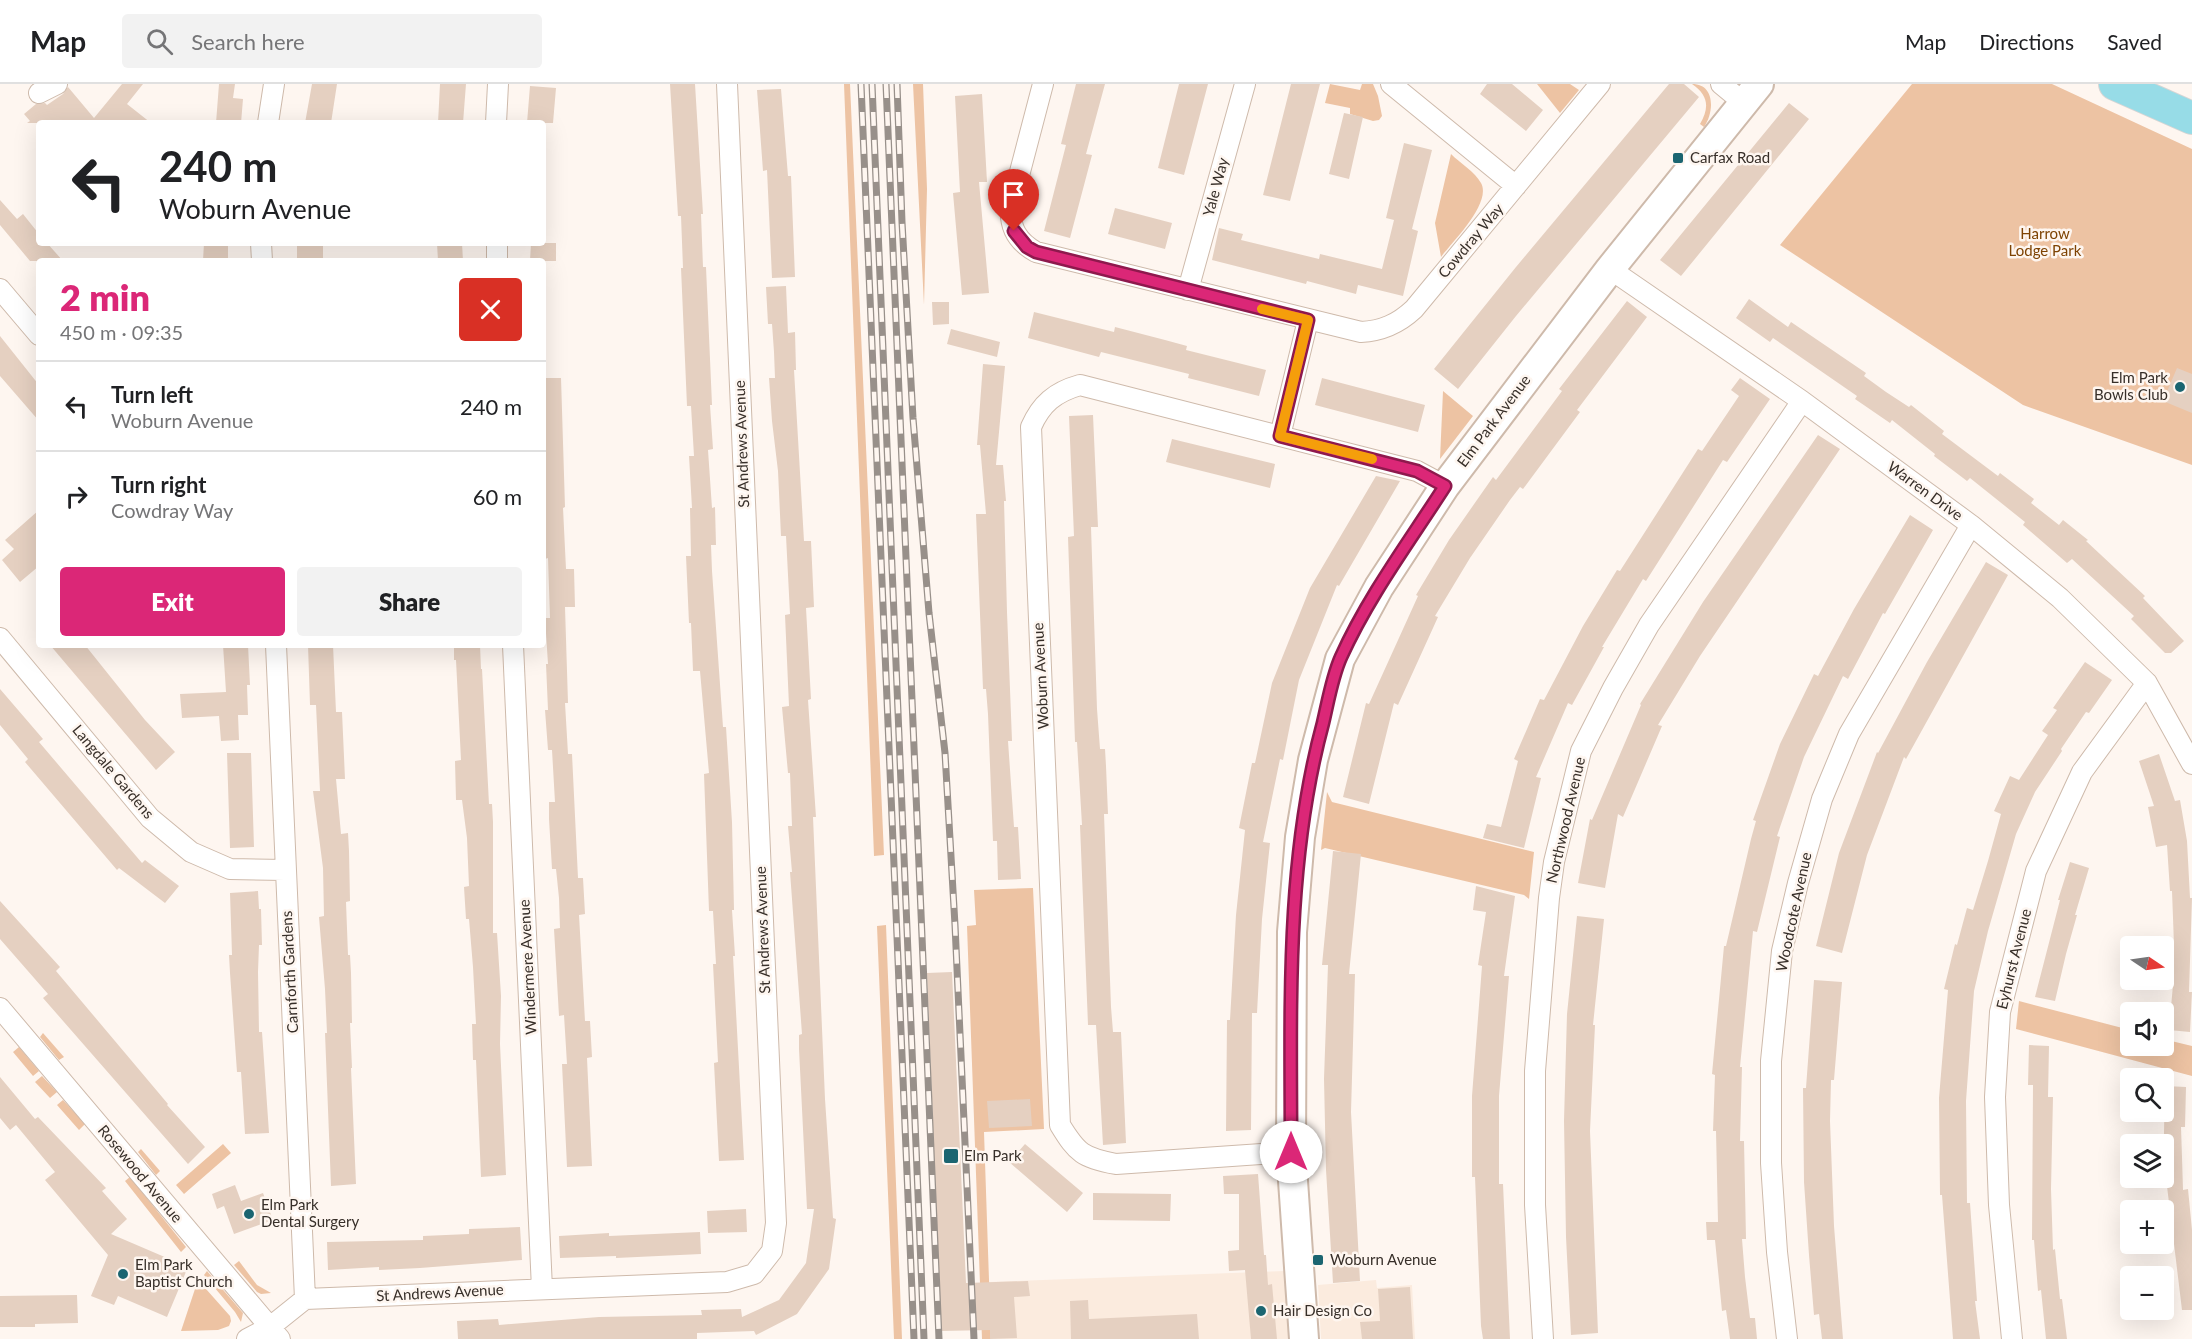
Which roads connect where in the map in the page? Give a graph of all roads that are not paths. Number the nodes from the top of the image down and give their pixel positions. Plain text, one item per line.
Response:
1 (274, 84) edge
2 (498, 84) edge
3 (727, 84) edge
4 (1043, 84) edge
5 (1245, 84) edge
6 (1391, 84) edge
7 (1600, 84) edge
8 (1721, 84) edge
9 (2115, 84) edge
10 (1752, 93) edge
11 (2192, 118) edge
12 (268, 120) edge
13 (496, 120) edge
14 (1516, 186) junction
15 (1610, 269) junction
16 (0, 289) edge
17 (1188, 290) junction
18 (1308, 320) junction
19 (36, 331) edge
20 (1802, 400) junction
21 (1280, 436) junction
22 (1445, 486) junction
23 (1971, 525) junction
24 (0, 638) edge
25 (276, 648) edge
26 (513, 648) edge
27 (2147, 683) junction
28 (2192, 764) edge
29 (285, 870) junction
30 (0, 1008) edge
31 (1291, 1152) junction
32 (542, 1288) junction
33 (305, 1299) junction
34 (275, 1333) edge
35 (247, 1339) edge
36 (1304, 1339) edge
37 (1543, 1339) edge
38 (1786, 1339) edge
39 (2012, 1339) edge

1 - 12 street
2 - 13 street
3 - 32 street, St Andrews Avenue
4 - 17 street, Cowdray Way
5 - 17 street, Yale Way
6 - 14 street
7 - 14 street, Cowdray Way
8 - 10 street
9 - 11 main road
10 - 15 street, Elm Park Avenue
14 - 18 street, Cowdray Way
15 - 20 street, Warren Drive
15 - 22 street, Elm Park Avenue
16 - 19 street
17 - 18 street, Cowdray Way
18 - 21 street
20 - 23 street, Warren Drive
20 - 37 street, Northwood Avenue
21 - 22 street, Woburn Avenue
21 - 31 street, Woburn Avenue
22 - 31 street, Elm Park Avenue
23 - 27 street, Warren Drive
23 - 38 street, Woodcote Avenue
24 - 29 street, Langdale Gardens
25 - 29 street, Carnforth Gardens
26 - 32 street, Windermere Avenue
27 - 28 street, Warren Drive
27 - 39 street, Eyhurst Avenue
29 - 33 street, Carnforth Gardens
30 - 34 street, Rosewood Avenue
31 - 36 street, Elm Park Avenue
32 - 33 street, St Andrews Avenue
33 - 34 street
34 - 35 street

